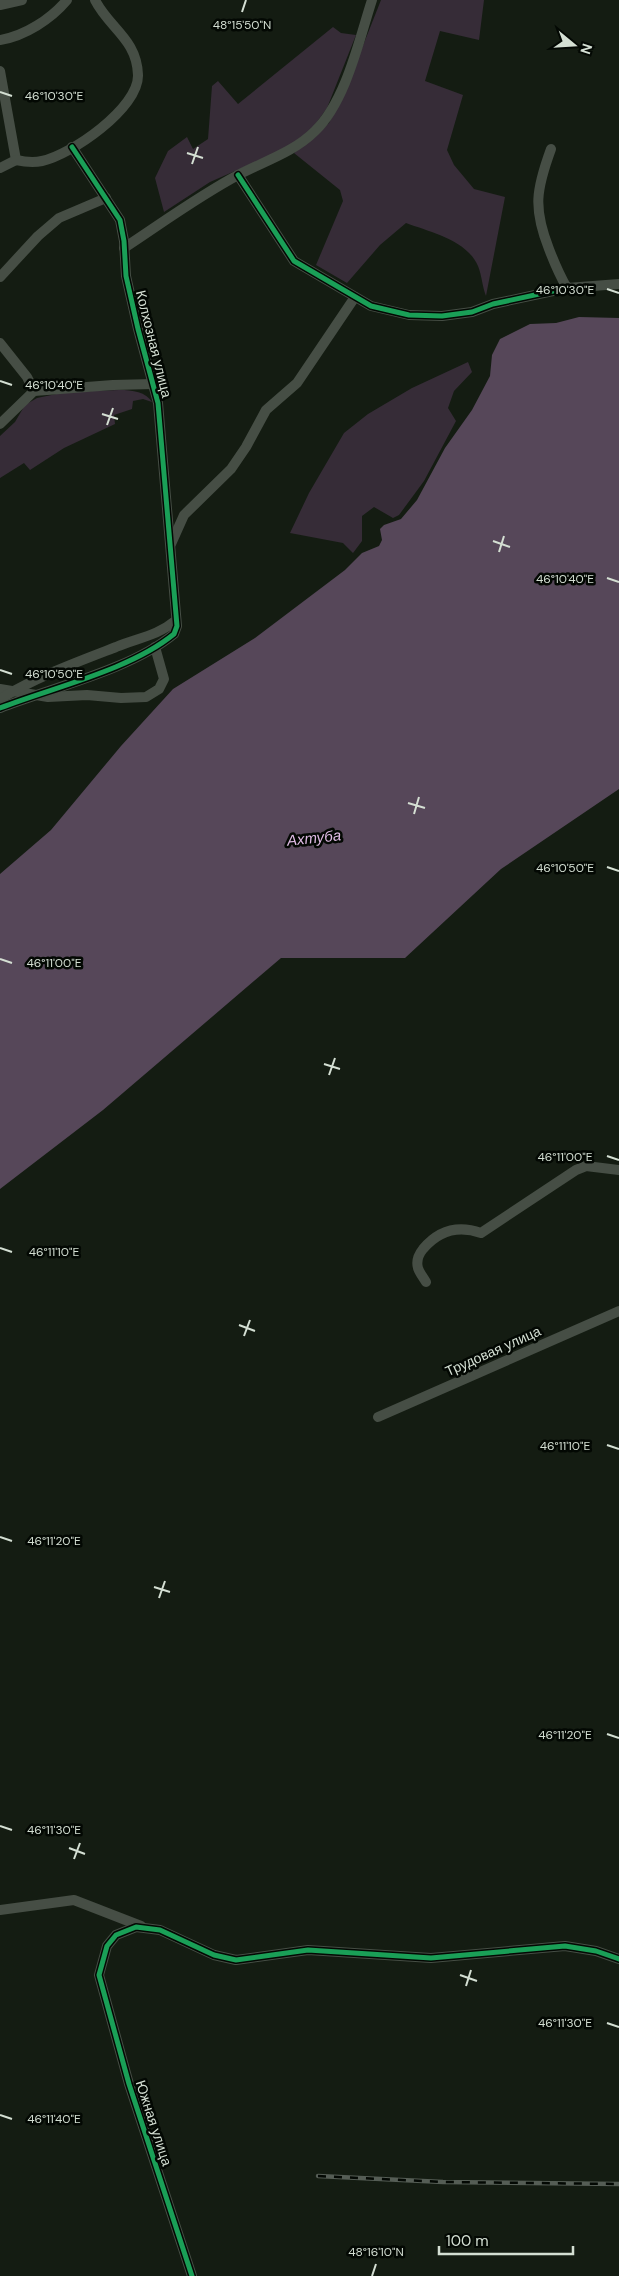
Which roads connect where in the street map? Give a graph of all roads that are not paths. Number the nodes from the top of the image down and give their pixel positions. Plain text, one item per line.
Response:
1 (22, 0) edge
2 (67, 0) edge
3 (95, 0) edge
4 (372, 0) edge
5 (0, 5) edge
6 (0, 40) edge
7 (0, 72) edge
8 (72, 148) junction
9 (551, 149) dead end
10 (16, 160) junction
11 (0, 168) edge
12 (238, 175) junction
13 (106, 198) junction
14 (124, 248) junction
15 (0, 277) edge
16 (619, 284) edge
17 (567, 288) junction
18 (355, 298) junction
19 (0, 343) edge
20 (153, 384) junction
21 (34, 392) junction
22 (0, 424) edge
23 (171, 544) junction
24 (175, 621) junction
25 (155, 647) junction
26 (0, 688) edge
27 (14, 690) junction
28 (34, 696) junction
29 (0, 699) edge
30 (0, 708) edge
31 (619, 1170) edge
32 (426, 1282) dead end
33 (619, 1311) edge
34 (378, 1417) dead end
35 (0, 1910) edge
36 (146, 1927) junction
37 (619, 1959) edge
38 (192, 2276) edge

1 - 5 street
2 - 6 street
3 - 8 street
4 - 12 street
7 - 10 street
8 - 10 street
8 - 13 street, Колхозная улица
9 - 17 street
10 - 11 street
12 - 14 street
12 - 18 street
13 - 14 street, Колхозная улица
13 - 15 street
14 - 20 street, Колхозная улица
16 - 17 street
17 - 18 street
18 - 23 street, Колхозная улица
19 - 21 street
20 - 21 street
20 - 23 street, Колхозная улица
21 - 22 street
23 - 24 street, Колхозная улица
24 - 25 street
24 - 27 street
25 - 28 street
25 - 28 street
26 - 27 street
27 - 28 street
27 - 29 street
28 - 30 street
31 - 32 street
33 - 34 street, Трудовая улица
35 - 36 street
36 - 37 street
36 - 38 street, Южная улица

